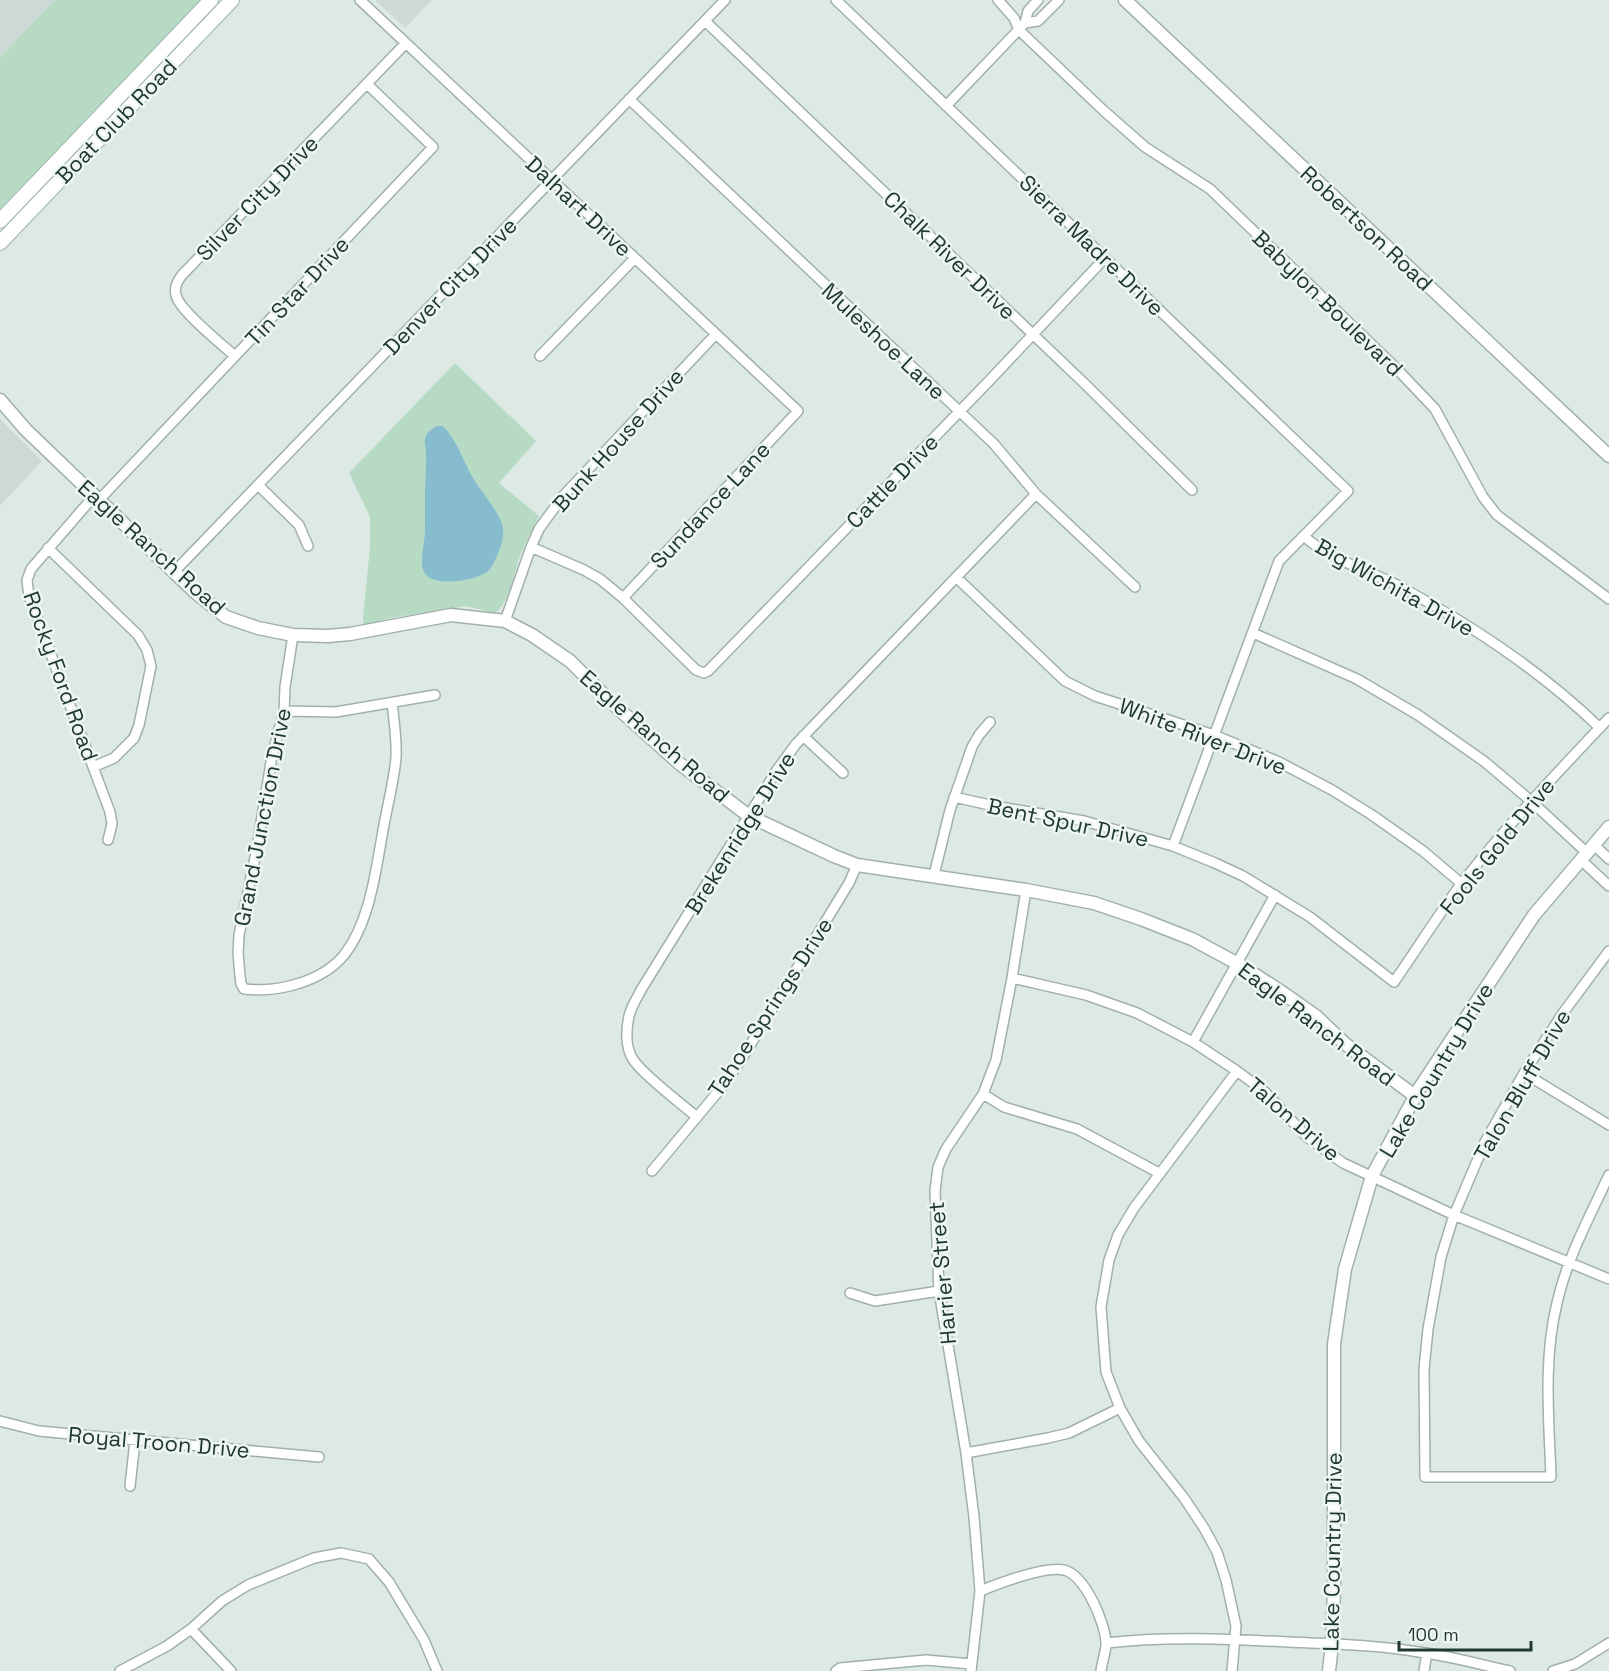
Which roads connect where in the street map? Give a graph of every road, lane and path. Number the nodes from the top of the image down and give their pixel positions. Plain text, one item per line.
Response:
1 (212, 0) edge
2 (232, 0) edge
3 (360, 0) edge
4 (725, 0) edge
5 (836, 0) edge
6 (998, 0) edge
7 (1038, 0) edge
8 (1059, 0) edge
9 (1125, 0) edge
10 (705, 21) junction
11 (1022, 26) junction
12 (406, 43) junction
13 (367, 84) junction
14 (629, 99) junction
15 (946, 105) junction
16 (552, 180) junction
17 (0, 221) edge
18 (0, 243) edge
19 (635, 258) junction
20 (1105, 258) junction
21 (716, 334) junction
22 (1033, 335) junction
23 (235, 356) junction
24 (540, 356) dead end
25 (0, 400) edge
26 (798, 411) joint
27 (959, 411) junction
28 (1609, 456) edge
29 (258, 485) junction
30 (1192, 490) dead end
31 (1036, 494) junction
32 (96, 498) junction
33 (1304, 536) junction
34 (308, 546) dead end
35 (531, 547) junction
36 (48, 548) junction
37 (174, 572) junction
38 (956, 577) junction
39 (1135, 587) dead end
40 (623, 598) junction
41 (1609, 599) edge
42 (505, 621) junction
43 (1253, 633) junction
44 (293, 635) junction
45 (435, 695) dead end
46 (392, 703) junction
47 (284, 711) junction
48 (1609, 718) edge
49 (990, 722) dead end
50 (1600, 728) junction
51 (1214, 735) junction
52 (803, 736) junction
53 (93, 767) junction
54 (843, 773) dead end
55 (954, 797) junction
56 (1531, 801) junction
57 (749, 816) junction
58 (1609, 827) edge
59 (108, 840) dead end
60 (1173, 846) junction
61 (1586, 852) junction
62 (1609, 859) edge
63 (857, 865) junction
64 (934, 875) junction
65 (1462, 884) junction
66 (1609, 886) edge
67 (1026, 890) junction
68 (1275, 895) junction
69 (1609, 951) edge
70 (1237, 963) junction
71 (1012, 978) junction
72 (1394, 982) joint
73 (1193, 1042) junction
74 (1237, 1071) junction
75 (1524, 1073) junction
76 (983, 1094) junction
77 (1415, 1096) junction
78 (697, 1117) junction
79 (1609, 1125) edge
80 (652, 1171) dead end
81 (1159, 1173) junction
82 (1609, 1175) edge
83 (1372, 1176) junction
84 (1454, 1215) junction
85 (1570, 1262) junction
86 (1609, 1279) edge
87 (939, 1292) junction
88 (850, 1293) dead end
89 (1120, 1408) junction
90 (0, 1421) edge
91 (135, 1441) junction
92 (966, 1452) junction
93 (319, 1457) dead end
94 (130, 1486) dead end
95 (980, 1591) junction
96 (191, 1629) junction
97 (1235, 1639) junction
98 (1106, 1643) junction
99 (1609, 1643) edge
100 (1332, 1644) junction
101 (1427, 1653) junction
102 (971, 1667) edge
103 (120, 1671) edge
104 (231, 1671) edge
105 (436, 1671) edge
106 (836, 1671) edge
107 (1101, 1671) edge
108 (1232, 1671) edge
109 (1329, 1671) edge
110 (1424, 1671) edge
111 (1510, 1671) edge
112 (1553, 1671) edge

1 - 17 main road, Boat Club Road
2 - 18 main road, Boat Club Road
3 - 12 street, Dalhart Drive
4 - 10 street, Denver City Drive
5 - 15 street, Sierra Madre Drive
6 - 11 street, Babylon Boulevard
7 - 11 street
8 - 11 street
9 - 28 street, Robertson Road
10 - 14 street, Denver City Drive
10 - 22 street, Chalk River Drive
11 - 15 street
11 - 41 street, Babylon Boulevard
12 - 13 street, Silver City Drive
12 - 16 street, Dalhart Drive
13 - 23 street, Silver City Drive
13 - 23 street, Tin Star Drive
14 - 16 street, Denver City Drive
14 - 27 street, Muleshoe Lane
15 - 20 street, Sierra Madre Drive
16 - 19 street, Dalhart Drive
16 - 29 street, Denver City Drive
19 - 21 street, Dalhart Drive
19 - 24 street
20 - 22 street, Cattle Drive
20 - 33 street, Sierra Madre Drive
21 - 26 street, Dalhart Drive
21 - 35 street, Bunk House Drive
22 - 27 street, Cattle Drive
22 - 30 street, Chalk River Drive
23 - 32 street, Tin Star Drive
25 - 32 street, Eagle Ranch Road
26 - 40 street, Sundance Lane
27 - 31 street, Muleshoe Lane
27 - 40 street, Cattle Drive
29 - 34 street
29 - 37 street, Denver City Drive
31 - 38 street, Brekenridge Drive
31 - 39 street, Muleshoe Lane
32 - 36 street, Rocky Ford Road
32 - 37 street, Eagle Ranch Road
33 - 43 street
33 - 50 street, Big Wichita Drive
35 - 40 street
35 - 42 street, Bunk House Drive
36 - 53 street, Rocky Ford Road
36 - 53 street
37 - 44 street, Eagle Ranch Road
38 - 51 street, White River Drive
38 - 52 street, Brekenridge Drive
42 - 44 street, Eagle Ranch Road
42 - 57 street, Eagle Ranch Road
43 - 51 street
43 - 56 street
44 - 47 street, Grand Junction Drive
45 - 46 street
46 - 47 street
46 - 47 street, Grand Junction Drive
48 - 50 street, Fools Gold Drive
49 - 55 street
50 - 56 street, Fools Gold Drive
51 - 60 street
51 - 65 street, White River Drive
52 - 54 street
52 - 57 street, Brekenridge Drive
53 - 59 street, Rocky Ford Road
55 - 60 street, Bent Spur Drive
55 - 64 street
56 - 61 street
56 - 65 street, Fools Gold Drive
57 - 63 street, Eagle Ranch Road
57 - 78 street, Brekenridge Drive
58 - 61 street, Lake Country Drive
60 - 68 street, Bent Spur Drive
61 - 62 street
61 - 66 street
61 - 77 street, Lake Country Drive
63 - 64 street, Eagle Ranch Road
63 - 78 street, Tahoe Springs Drive
64 - 67 street, Eagle Ranch Road
65 - 72 street, Fools Gold Drive
67 - 70 street, Eagle Ranch Road
67 - 71 street, Harrier Street
68 - 70 street
68 - 72 street, Bent Spur Drive
69 - 75 street, Talon Bluff Drive
70 - 73 street
70 - 77 street, Eagle Ranch Road
71 - 73 street, Talon Drive
71 - 76 street, Harrier Street
73 - 74 street, Talon Drive
74 - 81 street
74 - 83 street, Talon Drive
75 - 79 street
75 - 84 street, Talon Bluff Drive
76 - 81 street
76 - 87 street, Harrier Street
77 - 83 street, Lake Country Drive
78 - 80 street, Tahoe Springs Drive
81 - 89 street
82 - 85 street
83 - 84 street, Talon Drive
83 - 100 street, Lake Country Drive
84 - 85 street, Talon Drive
84 - 85 street, Talon Bluff Drive
85 - 86 street, Talon Drive
87 - 88 street
87 - 92 street, Harrier Street
89 - 92 street
89 - 97 street
90 - 91 street, Royal Troon Drive
91 - 93 street, Royal Troon Drive
91 - 94 street
92 - 95 street, Harrier Street
95 - 98 street
95 - 102 street, Harrier Street
96 - 103 street
96 - 104 street
96 - 105 street
97 - 98 street
97 - 100 street
97 - 108 street
98 - 107 street
99 - 112 street
100 - 101 street
100 - 109 street, Lake Country Drive
101 - 110 street
101 - 111 street
102 - 106 street

